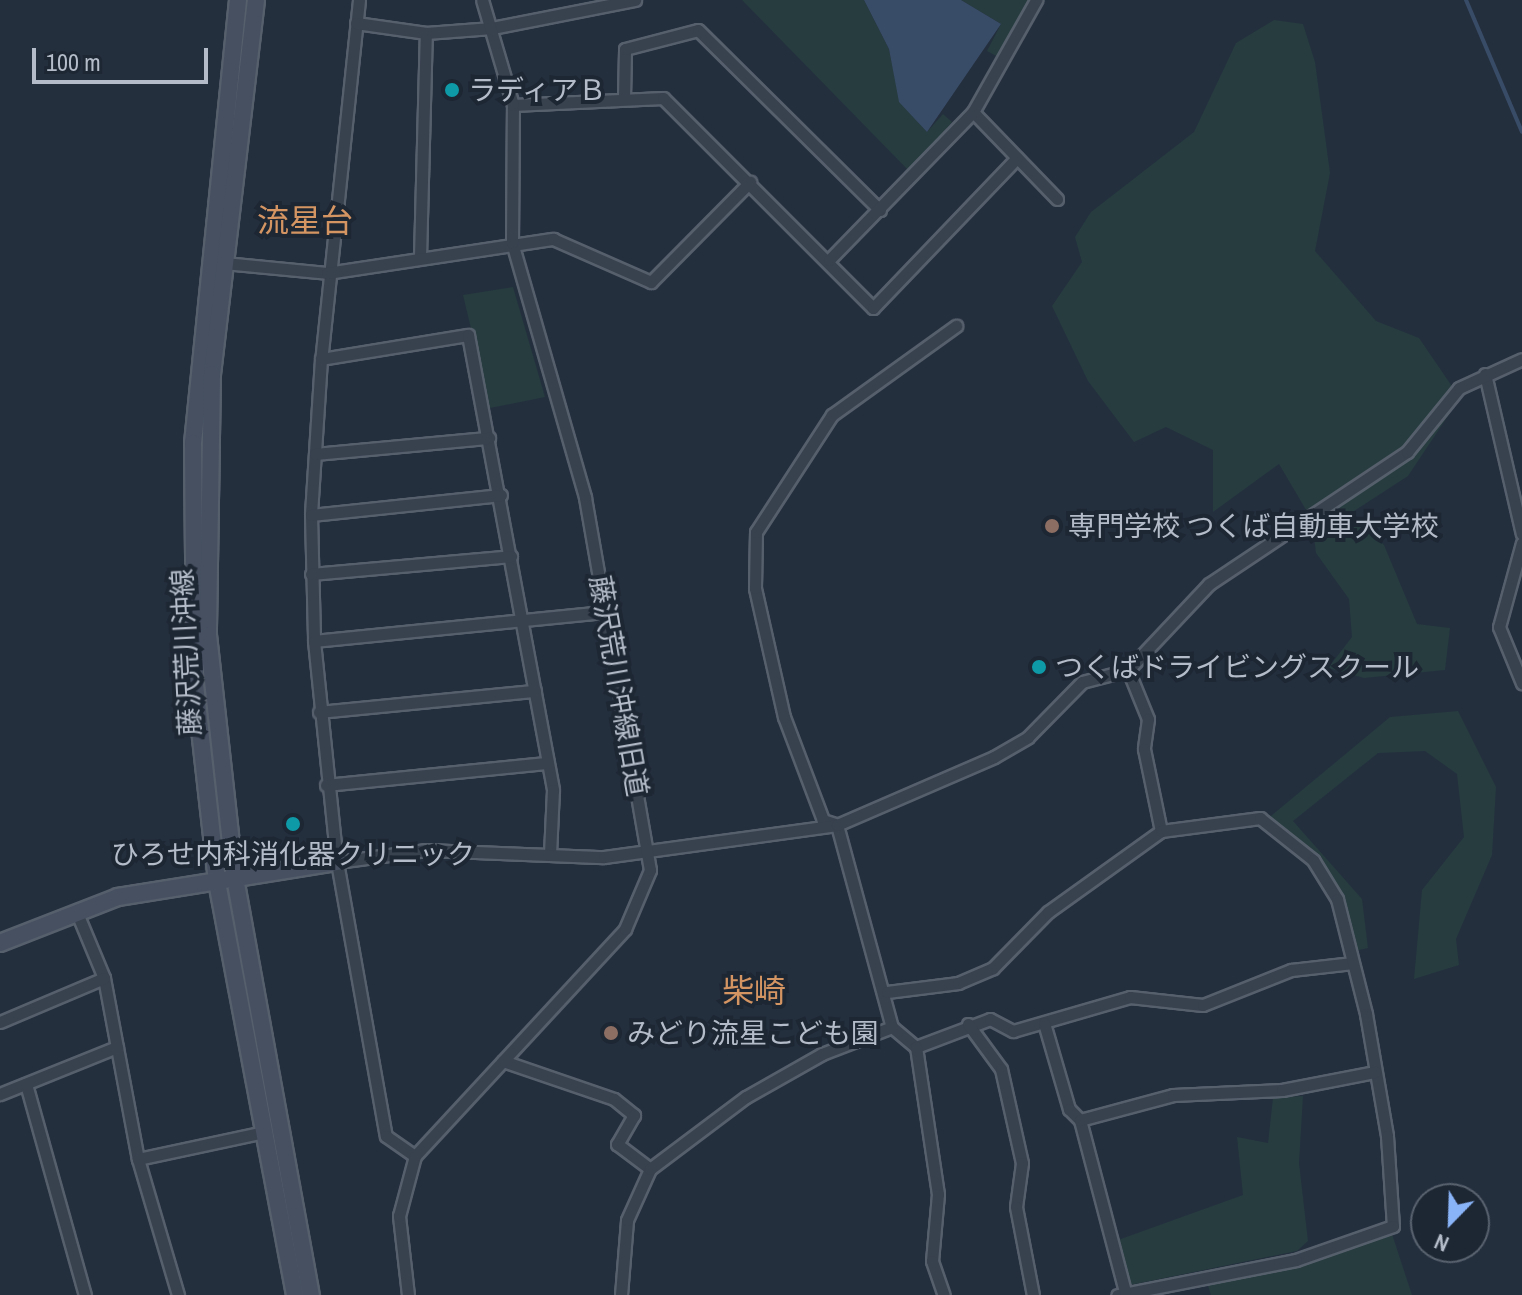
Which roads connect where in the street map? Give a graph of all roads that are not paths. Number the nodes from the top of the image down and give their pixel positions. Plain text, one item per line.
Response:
1 (238, 0) edge
2 (256, 0) edge
3 (359, 0) edge
4 (482, 0) edge
5 (635, 0) edge
6 (1036, 0) edge
7 (356, 23) junction
8 (492, 28) junction
9 (426, 33) junction
10 (624, 98) junction
11 (513, 105) junction
12 (973, 112) junction
13 (1017, 158) junction
14 (750, 182) junction
15 (1057, 199) dead end
16 (880, 210) junction
17 (512, 243) junction
18 (420, 257) junction
19 (829, 260) junction
20 (224, 263) junction
21 (327, 273) junction
22 (956, 326) dead end
23 (321, 359) junction
24 (1522, 359) edge
25 (1485, 374) junction
26 (489, 438) junction
27 (315, 454) junction
28 (501, 495) junction
29 (311, 515) junction
30 (1522, 534) edge
31 (1522, 543) edge
32 (511, 556) junction
33 (311, 574) junction
34 (604, 612) junction
35 (521, 620) junction
36 (314, 641) junction
37 (1128, 670) junction
38 (1522, 683) edge
39 (535, 691) junction
40 (319, 712) junction
41 (548, 763) junction
42 (326, 785) junction
43 (837, 825) junction
44 (1161, 831) junction
45 (649, 853) junction
46 (550, 854) junction
47 (337, 862) junction
48 (235, 878) junction
49 (217, 882) junction
50 (77, 913) junction
51 (0, 943) edge
52 (1353, 963) junction
53 (104, 978) junction
54 (887, 992) junction
55 (0, 1022) edge
56 (1044, 1023) junction
57 (968, 1024) junction
58 (892, 1027) junction
59 (117, 1047) junction
60 (916, 1047) junction
61 (503, 1061) junction
62 (1375, 1072) junction
63 (26, 1084) junction
64 (0, 1094) edge
65 (1080, 1120) junction
66 (264, 1132) junction
67 (415, 1156) junction
68 (138, 1159) junction
69 (650, 1169) junction
70 (1121, 1294) edge
71 (85, 1295) edge
72 (178, 1295) edge
73 (295, 1295) edge
74 (311, 1295) edge
75 (408, 1295) edge
76 (621, 1295) edge
77 (944, 1295) edge
78 (1033, 1295) edge

1 - 49 main road, 藤沢荒川沖線
2 - 20 main road, 藤沢荒川沖線
3 - 7 street
4 - 8 street, 藤沢荒川沖線旧道
5 - 8 street
6 - 12 street
7 - 9 street
7 - 21 street
8 - 9 street
8 - 11 street, 藤沢荒川沖線旧道
9 - 18 street
10 - 11 street
10 - 14 street
10 - 16 street
11 - 17 street, 藤沢荒川沖線旧道
12 - 13 street
12 - 16 street
13 - 15 street
13 - 19 street
14 - 17 street
14 - 19 street
16 - 19 street
17 - 18 street
17 - 34 street, 藤沢荒川沖線旧道
18 - 21 street
20 - 21 street
20 - 48 main road, 藤沢荒川沖線
21 - 23 street
22 - 43 street
23 - 26 street
23 - 27 street
24 - 25 street
25 - 30 street
25 - 37 street
26 - 27 street
26 - 28 street
27 - 29 street
28 - 29 street
28 - 32 street
29 - 33 street
31 - 38 street
32 - 33 street
32 - 35 street
33 - 36 street
34 - 35 street
34 - 45 street, 藤沢荒川沖線旧道
35 - 36 street
35 - 39 street
36 - 40 street
37 - 43 street
37 - 44 street
39 - 40 street
39 - 41 street
40 - 42 street
41 - 42 street
41 - 46 street
42 - 47 street
43 - 45 street
43 - 54 street
44 - 52 street
44 - 54 street
45 - 46 street
45 - 61 street, 藤沢荒川沖線旧道
46 - 47 street
47 - 48 main road
47 - 67 street
48 - 49 main road
48 - 74 main road, 藤沢荒川沖線
49 - 50 main road
49 - 66 main road, 藤沢荒川沖線
50 - 51 main road
50 - 53 street
52 - 56 street
52 - 62 street
53 - 55 street
53 - 59 street
54 - 58 street
56 - 57 street
56 - 65 street
57 - 60 street
57 - 78 street
58 - 60 street
58 - 69 street
59 - 63 street
59 - 68 street
60 - 77 street
61 - 67 street, 藤沢荒川沖線旧道
61 - 69 street
62 - 65 street
62 - 70 street
63 - 64 street
63 - 71 street
65 - 70 street
66 - 68 street
66 - 73 main road, 藤沢荒川沖線
67 - 75 street, 藤沢荒川沖線旧道
68 - 72 street
69 - 76 street

